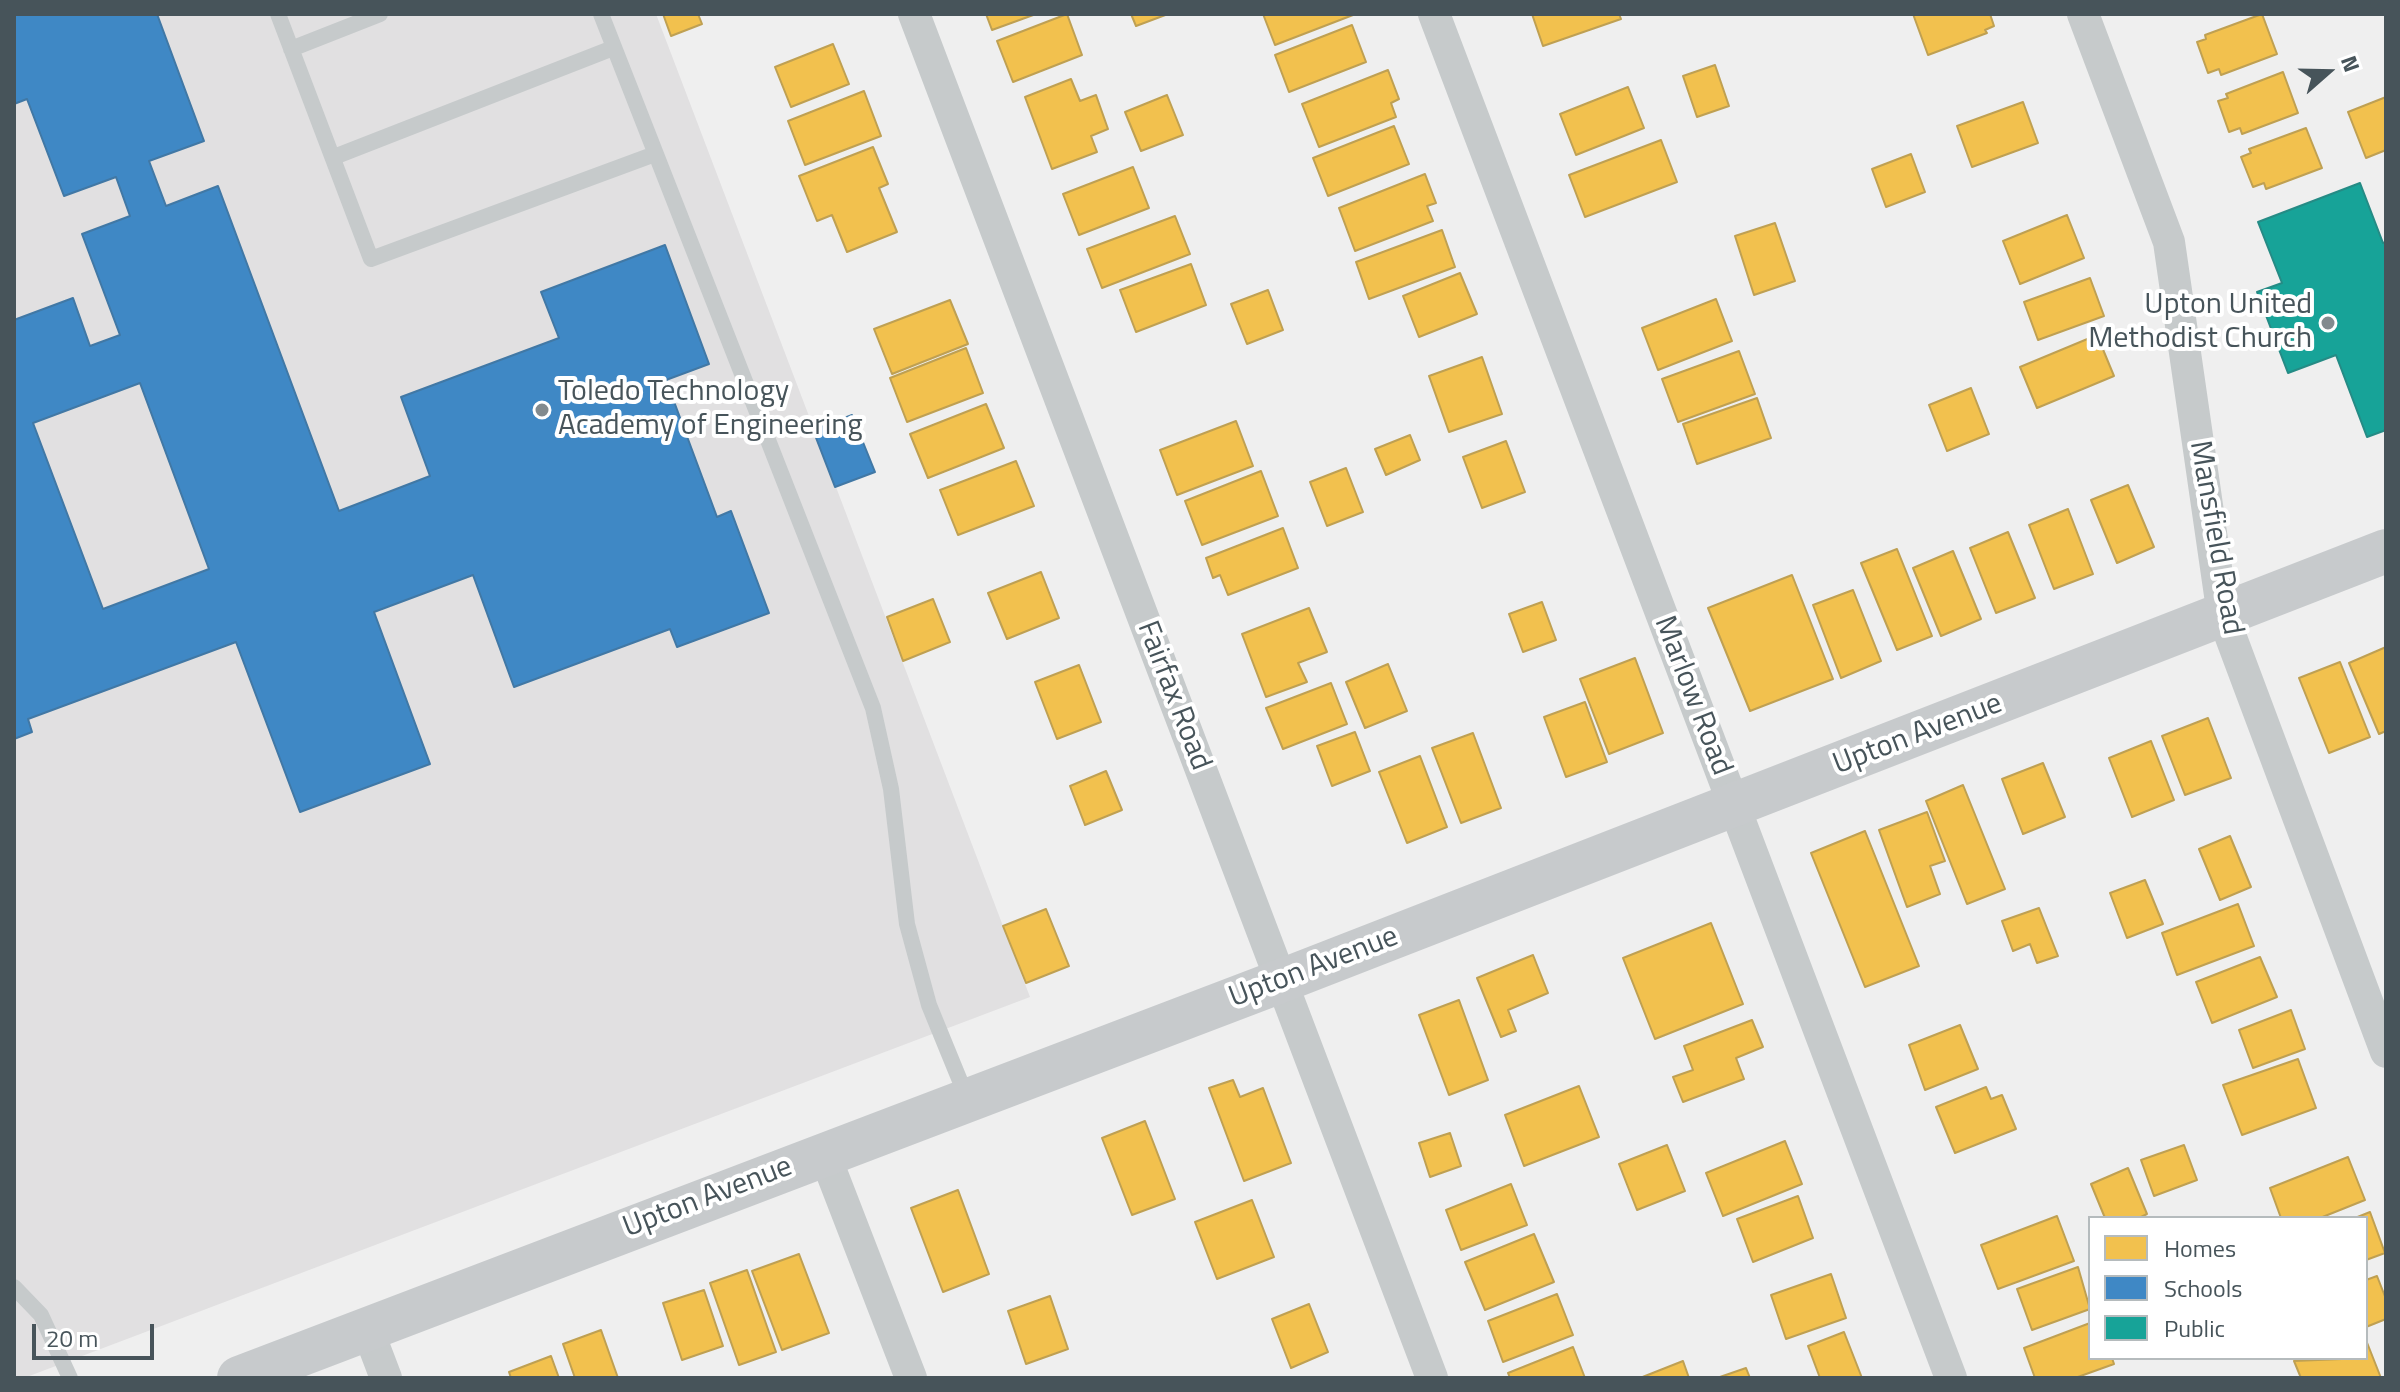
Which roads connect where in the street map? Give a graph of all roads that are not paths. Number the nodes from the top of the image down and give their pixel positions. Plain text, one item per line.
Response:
1 (278, 14) edge
2 (380, 14) edge
3 (601, 14) edge
4 (914, 14) edge
5 (1434, 14) edge
6 (2083, 14) edge
7 (613, 48) junction
8 (291, 49) junction
9 (655, 154) junction
10 (334, 157) junction
11 (2386, 551) edge
12 (2223, 616) junction
13 (1734, 807) junction
14 (1281, 981) junction
15 (2386, 1052) edge
16 (968, 1099) junction
17 (824, 1153) junction
18 (14, 1287) edge
19 (367, 1328) junction
20 (70, 1378) edge
21 (239, 1378) edge
22 (386, 1378) edge
23 (911, 1378) edge
24 (1432, 1378) edge
25 (1951, 1378) edge

1 - 8 lane
2 - 8 lane
3 - 7 lane
4 - 14 street, Fairfax Road
5 - 13 street, Marlow Road
6 - 12 street, Mansfield Road
7 - 9 lane
7 - 10 lane
8 - 10 lane
9 - 10 lane
9 - 16 lane
11 - 12 street, Upton Avenue
12 - 13 street, Upton Avenue
12 - 15 street, Mansfield Road
13 - 14 street, Upton Avenue
13 - 25 street, Marlow Road
14 - 16 street, Upton Avenue
14 - 24 street, Fairfax Road
16 - 17 street, Upton Avenue
17 - 19 street, Upton Avenue
17 - 23 street
18 - 20 lane
19 - 21 street, Upton Avenue
19 - 22 street

